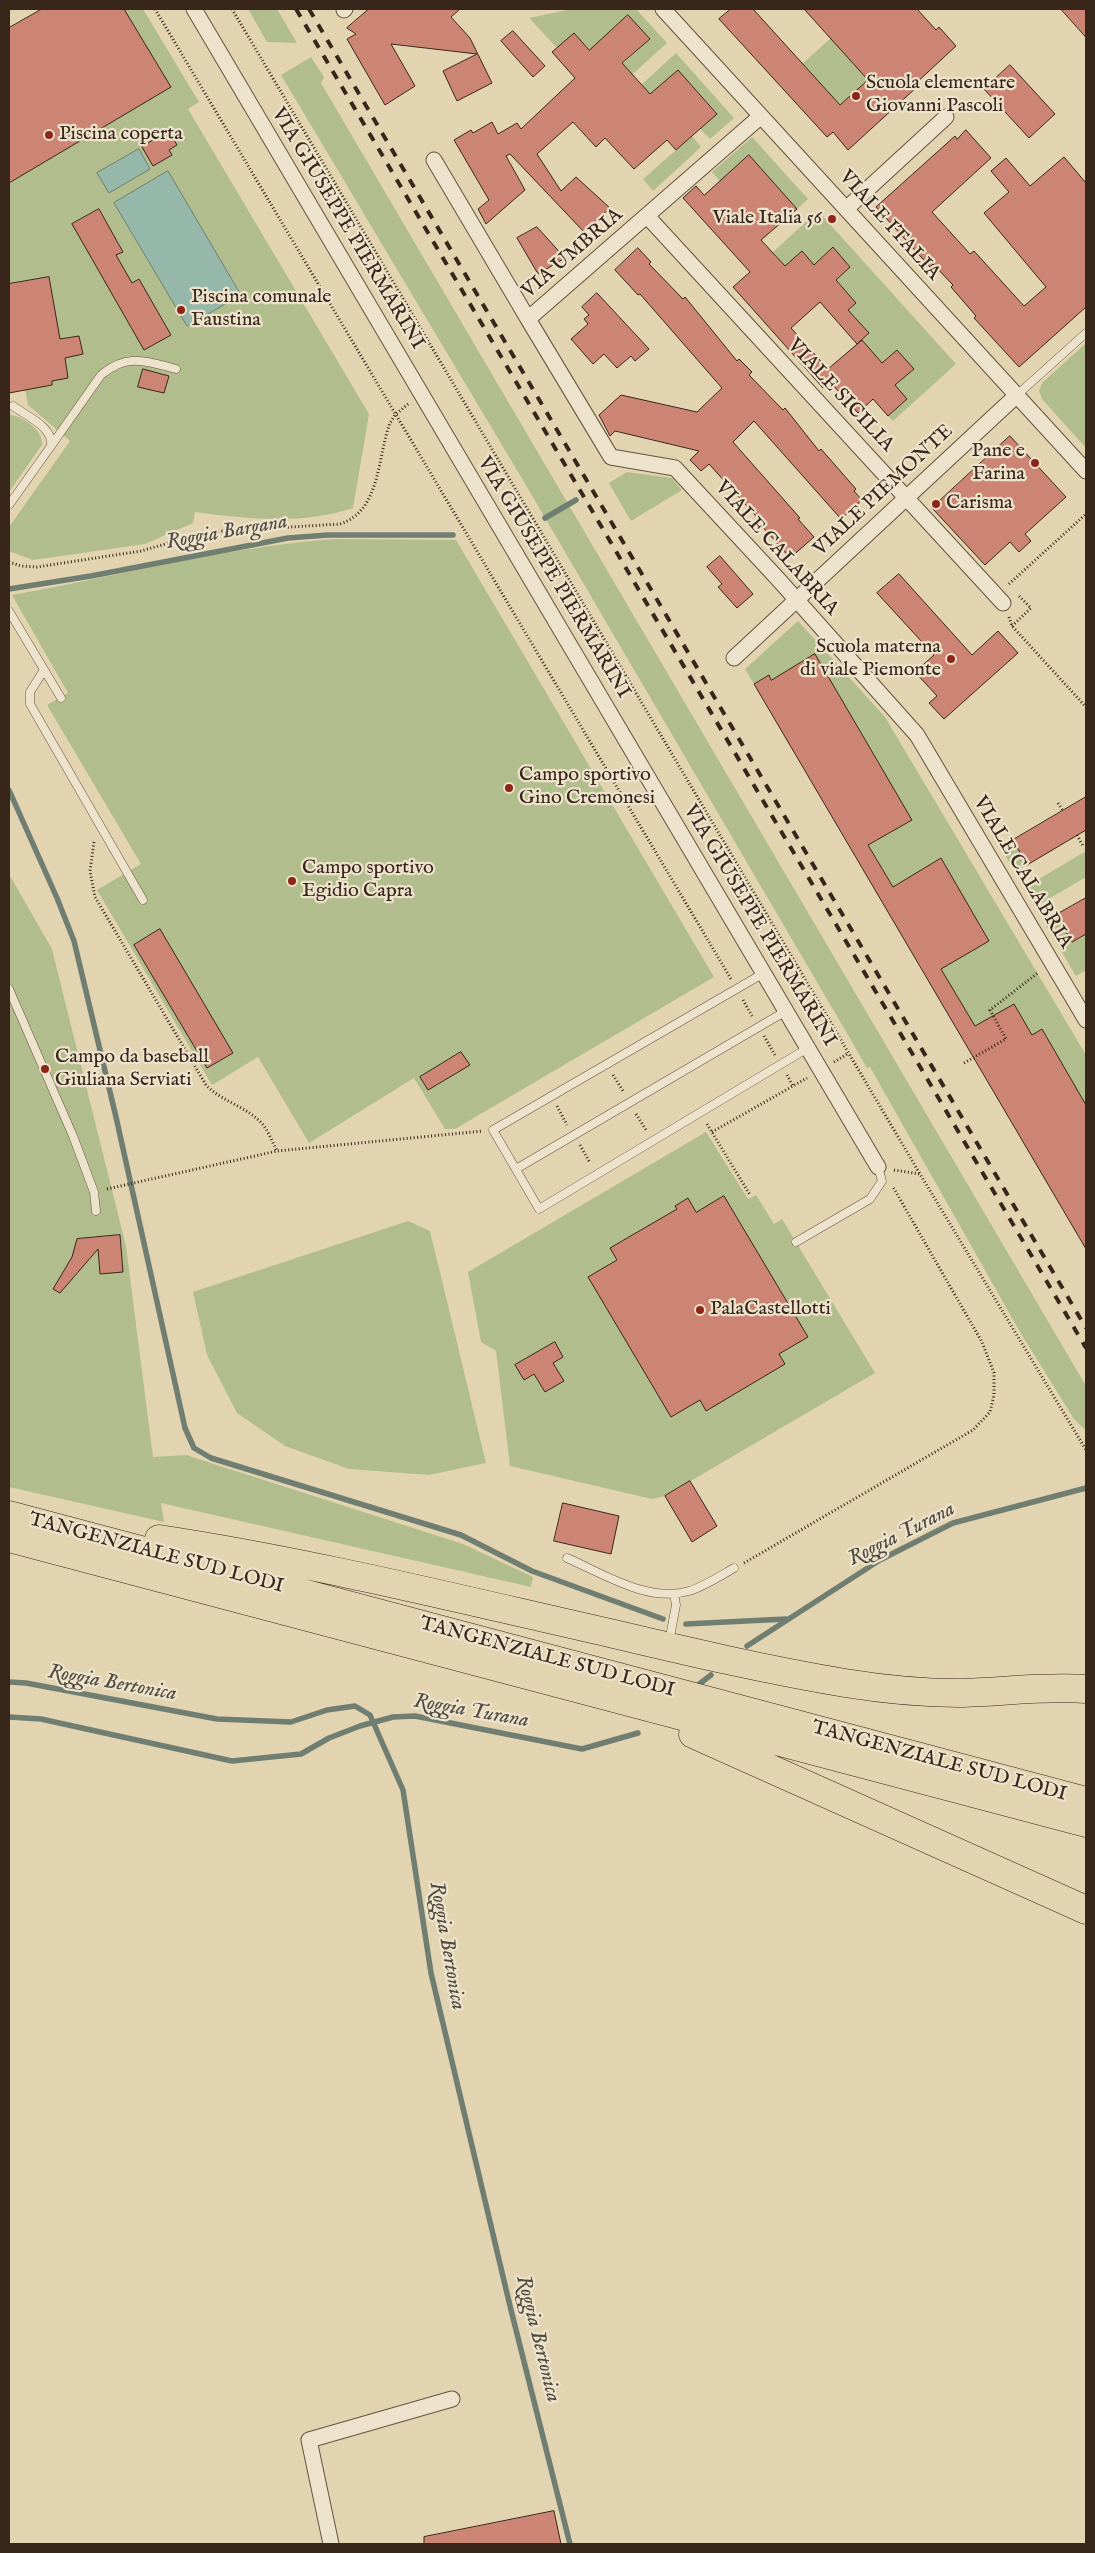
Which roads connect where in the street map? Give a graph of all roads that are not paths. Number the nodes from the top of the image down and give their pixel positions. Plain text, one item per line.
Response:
1 (194, 9) edge
2 (663, 9) edge
3 (761, 116) junction
4 (946, 117) dead end
5 (434, 160) dead end
6 (846, 209) junction
7 (647, 216) junction
8 (528, 319) junction
9 (1086, 333) edge
10 (176, 369) dead end
11 (1017, 395) junction
12 (13, 406) dead end
13 (51, 446) junction
14 (1086, 471) edge
15 (906, 498) junction
16 (9, 505) edge
17 (796, 599) junction
18 (1003, 603) road end
19 (9, 611) edge
20 (734, 658) dead end
21 (44, 670) junction
22 (61, 698) dead end
23 (142, 900) dead end
24 (764, 973) junction
25 (9, 989) edge
26 (786, 1012) junction
27 (1086, 1020) edge
28 (808, 1048) junction
29 (878, 1167) joint
30 (516, 1169) junction
31 (96, 1211) dead end
32 (796, 1242) dead end
33 (12, 1523) edge
34 (568, 1558) dead end
35 (734, 1568) road end
36 (674, 1594) junction
37 (668, 1646) junction
38 (1086, 1689) edge
39 (621, 1701) junction
40 (1086, 1801) edge
41 (1086, 1823) edge
42 (1086, 1910) edge
43 (452, 2399) dead end
44 (331, 2544) edge

1 - 24 street, VIA GIUSEPPE PIERMARINI
2 - 3 street, VIALE ITALIA
3 - 6 street, VIALE ITALIA
3 - 7 street, VIA UMBRIA
4 - 6 street
5 - 8 street, VIA UMBRIA
6 - 11 street, VIALE ITALIA
7 - 8 street, VIA UMBRIA
7 - 15 street, VIALE SICILIA
8 - 17 street, VIALE CALABRIA
9 - 11 lane
10 - 13 lane
11 - 14 street, VIALE ITALIA
11 - 15 street, VIALE PIEMONTE
12 - 13 lane
13 - 16 lane
15 - 17 street, VIALE PIEMONTE
15 - 18 street, VIALE SICILIA
17 - 20 street, VIALE PIEMONTE
17 - 27 street, VIALE CALABRIA
19 - 21 lane
21 - 22 lane
21 - 23 lane
24 - 26 street, VIA GIUSEPPE PIERMARINI
24 - 30 lane
25 - 31 lane
26 - 28 street, VIA GIUSEPPE PIERMARINI
26 - 30 lane
28 - 29 street, VIA GIUSEPPE PIERMARINI
28 - 30 lane
29 - 32 lane
33 - 37 highway
33 - 39 highway, TANGENZIALE SUD LODI
33 - 40 highway, TANGENZIALE SUD LODI
34 - 36 lane
35 - 36 lane
36 - 37 lane
37 - 38 highway
39 - 41 highway, TANGENZIALE SUD LODI
39 - 42 highway
43 - 44 street

